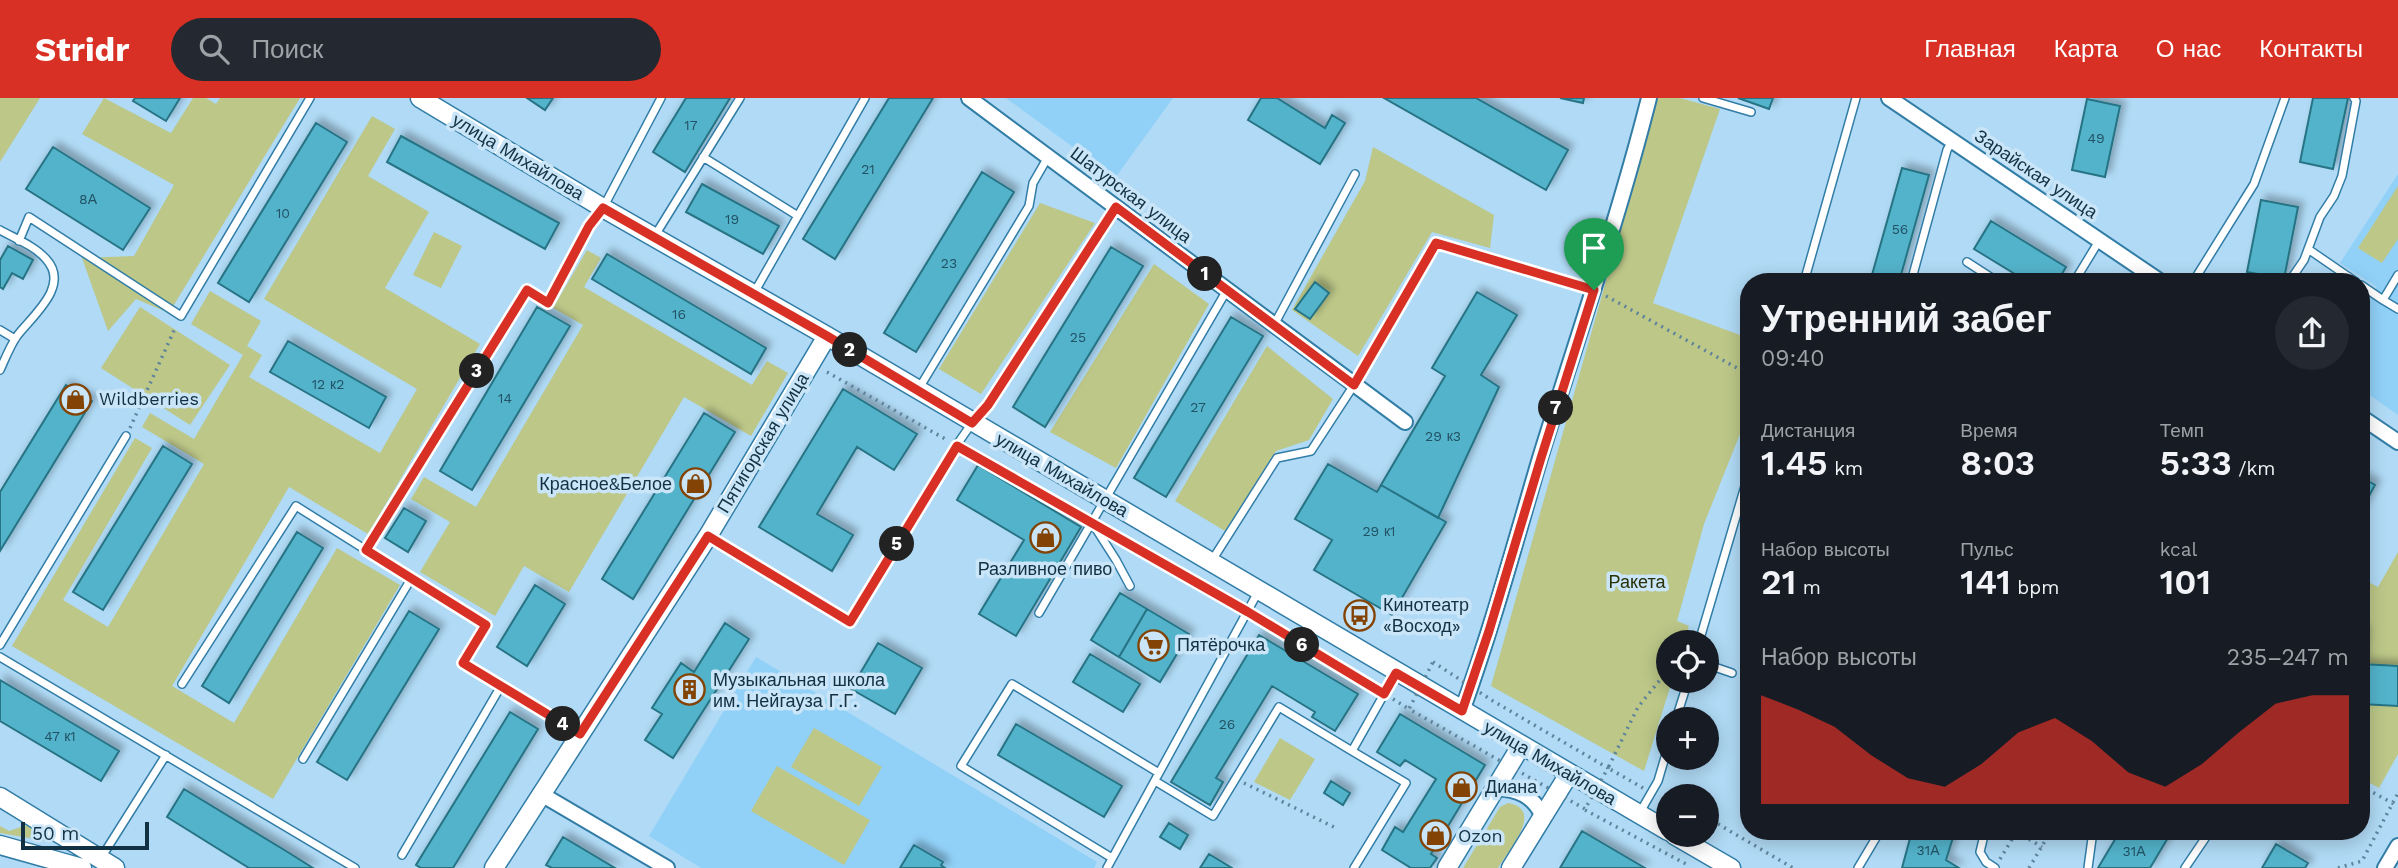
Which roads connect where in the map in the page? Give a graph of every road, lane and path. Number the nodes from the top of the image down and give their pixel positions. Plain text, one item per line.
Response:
1 (310, 98) edge
2 (420, 98) edge
3 (661, 98) edge
4 (740, 98) edge
5 (865, 98) edge
6 (969, 98) edge
7 (1649, 98) edge
8 (1703, 98) edge
9 (1856, 98) edge
10 (1889, 98) edge
11 (2284, 98) edge
12 (2354, 98) edge
13 (1751, 111) dead end
14 (1952, 141) junction
15 (704, 157) junction
16 (1048, 157) junction
17 (1355, 174) dead end
18 (1116, 207) junction
19 (603, 208) junction
20 (798, 216) junction
21 (0, 230) edge
22 (654, 237) junction
23 (2100, 240) junction
24 (19, 241) junction
25 (2308, 249) junction
26 (1967, 262) dead end
27 (1807, 273) edge
28 (1913, 273) edge
29 (1984, 273) edge
30 (2080, 273) edge
31 (2148, 273) edge
32 (2199, 273) edge
33 (2295, 273) edge
34 (2343, 273) edge
35 (2398, 275) edge
36 (1227, 290) junction
37 (1594, 290) junction
38 (2370, 291) edge
39 (753, 294) junction
40 (1405, 298) joint
41 (2383, 300) junction
42 (2398, 309) edge
43 (181, 316) junction
44 (1274, 325) junction
45 (0, 330) edge
46 (827, 336) junction
47 (15, 339) junction
48 (0, 370) edge
49 (1740, 370) edge
50 (827, 372) dead end
51 (1354, 385) junction
52 (918, 390) junction
53 (1405, 422) dead end
54 (972, 423) junction
55 (2370, 424) edge
56 (126, 436) joint
57 (2398, 442) edge
58 (957, 446) junction
59 (1105, 501) junction
60 (1740, 502) edge
61 (1093, 524) junction
62 (708, 536) junction
63 (366, 550) junction
64 (1211, 563) junction
65 (411, 579) junction
66 (1130, 586) dead end
67 (1259, 592) junction
68 (1248, 612) junction
69 (1039, 613) dead end
70 (1703, 630) edge
71 (0, 645) edge
72 (0, 657) edge
73 (1719, 669) edge
74 (1396, 673) junction
75 (1732, 674) dead end
76 (182, 684) dead end
77 (1656, 685) edge
78 (501, 686) junction
79 (1384, 694) junction
80 (1409, 709) dead end
81 (1462, 711) junction
82 (580, 734) junction
83 (1521, 746) junction
84 (1352, 751) junction
85 (166, 755) junction
86 (303, 759) dead end
87 (1661, 770) edge
88 (1159, 773) junction
89 (1569, 774) junction
90 (1236, 779) junction
91 (1155, 781) junction
92 (1496, 788) junction
93 (2370, 791) edge
94 (1651, 793) junction
95 (2398, 793) edge
96 (541, 794) junction
97 (0, 797) edge
98 (2392, 803) junction
99 (2398, 806) edge
100 (1585, 809) dead end
101 (1638, 814) junction
102 (1543, 817) junction
103 (1656, 824) edge
104 (1719, 825) edge
105 (1334, 827) dead end
106 (1740, 837) edge
107 (1745, 840) edge
108 (1875, 840) edge
109 (1983, 840) edge
110 (2011, 840) edge
111 (2031, 840) edge
112 (2046, 840) edge
113 (2092, 840) edge
114 (2204, 840) edge
115 (0, 845) edge
116 (2398, 845) edge
117 (1695, 847) edge
118 (2042, 847) junction
119 (402, 855) dead end
120 (1112, 858) junction
121 (108, 863) edge
122 (501, 866) edge
123 (1357, 867) edge
124 (82, 868) edge
125 (355, 868) edge
126 (667, 868) edge
127 (1107, 868) edge
128 (1447, 868) edge
129 (1511, 868) edge
130 (1694, 868) edge
131 (1731, 868) edge
132 (1793, 868) edge
133 (1858, 868) edge
134 (1995, 868) edge
135 (2029, 868) edge
136 (2088, 868) edge
137 (2185, 868) edge
138 (2338, 868) edge
139 (2385, 868) edge

1 - 43 lane
2 - 19 street, улица Михайлова
3 - 19 lane
4 - 15 lane
5 - 20 lane
6 - 16 street, Шатурская улица
7 - 37 street
8 - 13 lane
9 - 27 lane
10 - 14 street, Зарайская улица
11 - 32 lane
12 - 25 lane
14 - 23 street, Зарайская улица
14 - 28 lane
15 - 20 lane
15 - 22 lane
16 - 18 street, Шатурская улица
16 - 52 lane
17 - 44 lane
18 - 36 street, Шатурская улица
18 - 54 lane
19 - 22 street, улица Михайлова
19 - 63 lane
20 - 39 lane
21 - 24 lane
22 - 39 street, улица Михайлова
23 - 30 lane
23 - 31 street, Зарайская улица
24 - 43 lane
24 - 47 lane
25 - 33 lane
25 - 34 lane
26 - 29 lane
35 - 41 lane
36 - 44 street, Шатурская улица
36 - 59 lane
37 - 40 path
37 - 49 path
37 - 81 street
38 - 41 lane
39 - 46 street, улица Михайлова
40 - 51 lane
41 - 42 lane
43 - 56 path
44 - 51 street, Шатурская улица
45 - 47 lane
46 - 52 street, улица Михайлова
46 - 62 street, Пятигорская улица
47 - 48 lane
50 - 58 path
51 - 53 street, Шатурская улица
51 - 64 lane
52 - 54 street, улица Михайлова
54 - 58 lane
54 - 59 street, улица Михайлова
55 - 57 street
56 - 71 lane
58 - 61 path
58 - 62 lane
59 - 61 lane
59 - 64 street, улица Михайлова
60 - 70 lane
61 - 66 lane
61 - 68 path
61 - 69 lane
62 - 82 street, Пятигорская улица
63 - 65 lane
63 - 76 lane
64 - 67 street, улица Михайлова
65 - 78 lane
65 - 86 lane
67 - 68 lane
67 - 74 street, улица Михайлова
68 - 79 path
68 - 88 lane
72 - 85 lane
73 - 75 lane
74 - 79 lane
74 - 81 street, улица Михайлова
77 - 94 path
78 - 82 lane
78 - 119 lane
79 - 80 path
79 - 84 lane
81 - 83 street, улица Михайлова
82 - 96 street, Пятигорская улица
83 - 89 street, улица Михайлова
83 - 92 street
84 - 90 lane
84 - 123 lane
85 - 121 lane
85 - 125 lane
87 - 94 lane
88 - 91 lane
88 - 120 lane
89 - 101 street, улица Михайлова
89 - 102 street
90 - 91 lane
90 - 105 path
91 - 120 lane
92 - 102 street
92 - 128 street
93 - 98 path
94 - 101 lane
95 - 98 path
96 - 122 street, Пятигорская улица
96 - 126 street
97 - 121 street
98 - 99 path
98 - 138 path
100 - 130 path
101 - 103 street, улица Михайлова
102 - 129 street
104 - 106 path
107 - 132 path
108 - 133 lane
109 - 134 lane
110 - 134 path
111 - 118 path
112 - 118 path
113 - 136 lane
114 - 137 lane
115 - 124 street
116 - 139 street
117 - 131 street
118 - 135 path
120 - 127 lane

